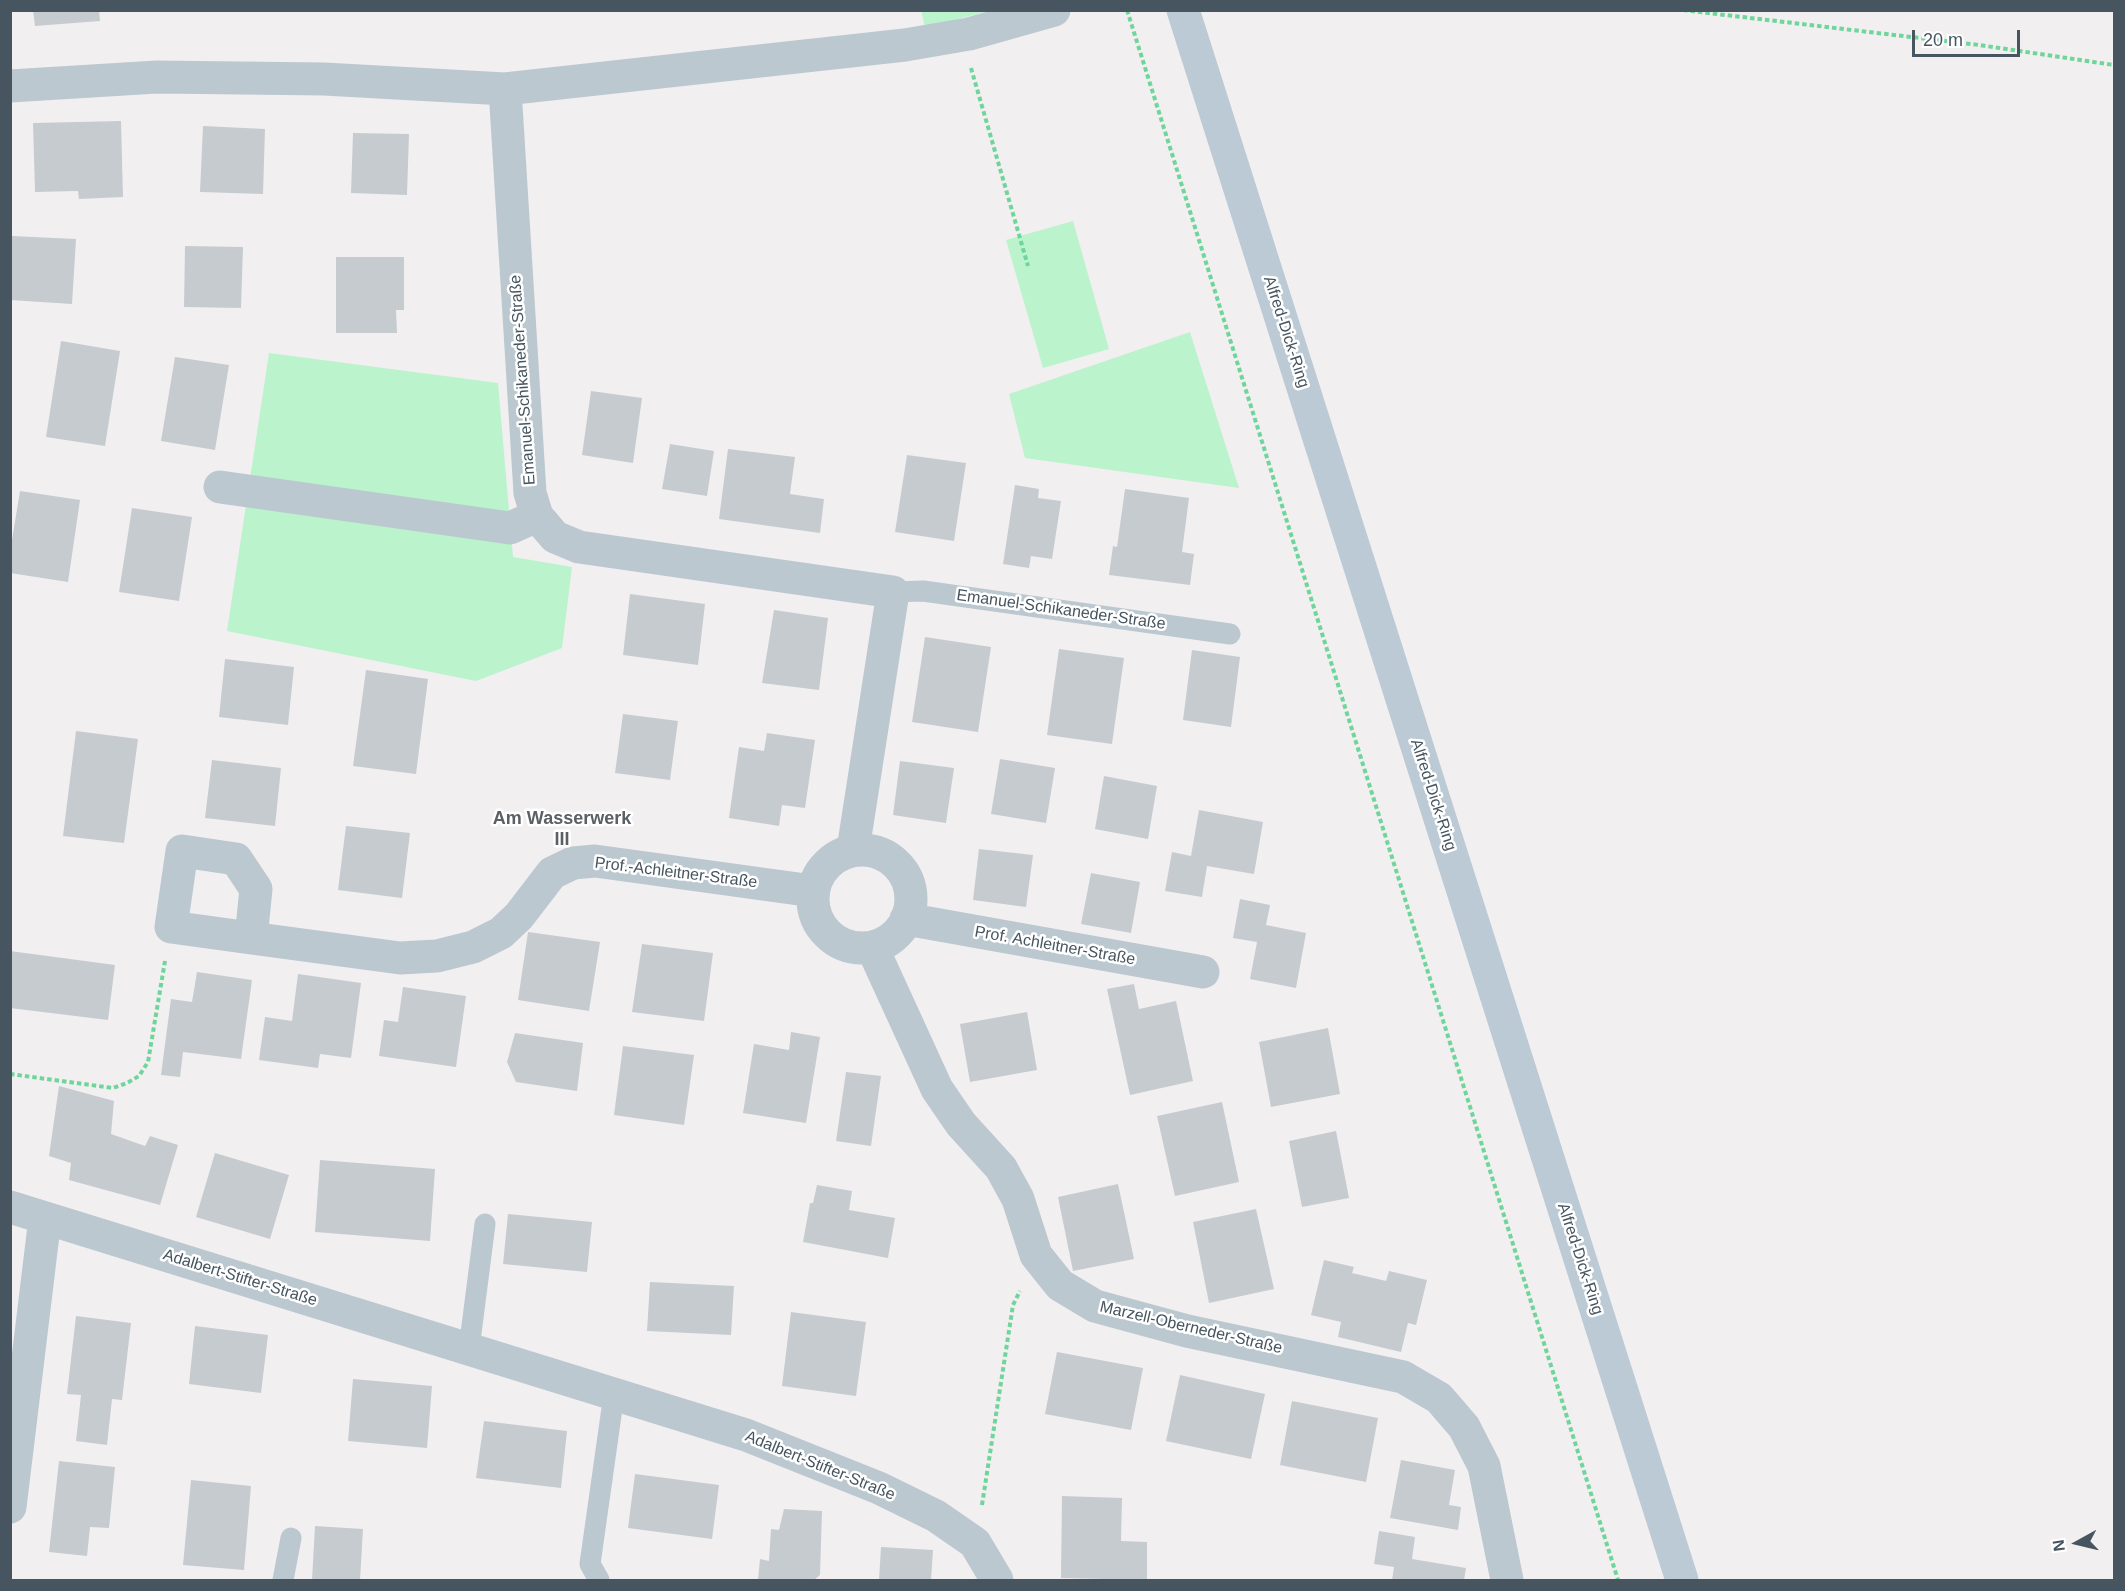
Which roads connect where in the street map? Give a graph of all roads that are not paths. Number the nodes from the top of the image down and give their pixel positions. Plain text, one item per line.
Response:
1 (1054, 10) edge
2 (1183, 10) edge
3 (10, 86) edge
4 (505, 89) junction
5 (220, 487) dead end
6 (537, 516) junction
7 (893, 592) junction
8 (1230, 634) dead end
9 (853, 850) junction
10 (813, 891) junction
11 (906, 919) junction
12 (251, 938) junction
13 (872, 947) junction
14 (1203, 972) dead end
15 (10, 1208) edge
16 (45, 1218) junction
17 (484, 1224) dead end
18 (469, 1349) junction
19 (614, 1394) junction
20 (10, 1507) edge
21 (291, 1538) dead end
22 (283, 1581) edge
23 (599, 1581) edge
24 (997, 1581) edge
25 (1507, 1581) edge
26 (1682, 1581) edge

1 - 4 street
2 - 26 main road, Alfred-Dick-Ring
3 - 4 street
4 - 6 street, Emanuel-Schikaneder-Straße
5 - 6 street
6 - 7 street, Emanuel-Schikaneder-Straße
7 - 8 lane, Emanuel-Schikaneder-Straße
7 - 9 street
9 - 10 street
9 - 11 street
10 - 12 street, Prof.-Achleitner-Straße
10 - 13 street
11 - 13 street
11 - 14 street, Prof. Achleitner-Straße
12 - 12 street, Prof.-Achleitner-Straße
13 - 25 street, Marzell-Oberneder-Straße
15 - 16 street, Adalbert-Stifter-Straße
16 - 18 street, Adalbert-Stifter-Straße
16 - 20 street
17 - 18 lane
18 - 19 street, Adalbert-Stifter-Straße
19 - 23 lane
19 - 24 street, Adalbert-Stifter-Straße
21 - 22 lane

